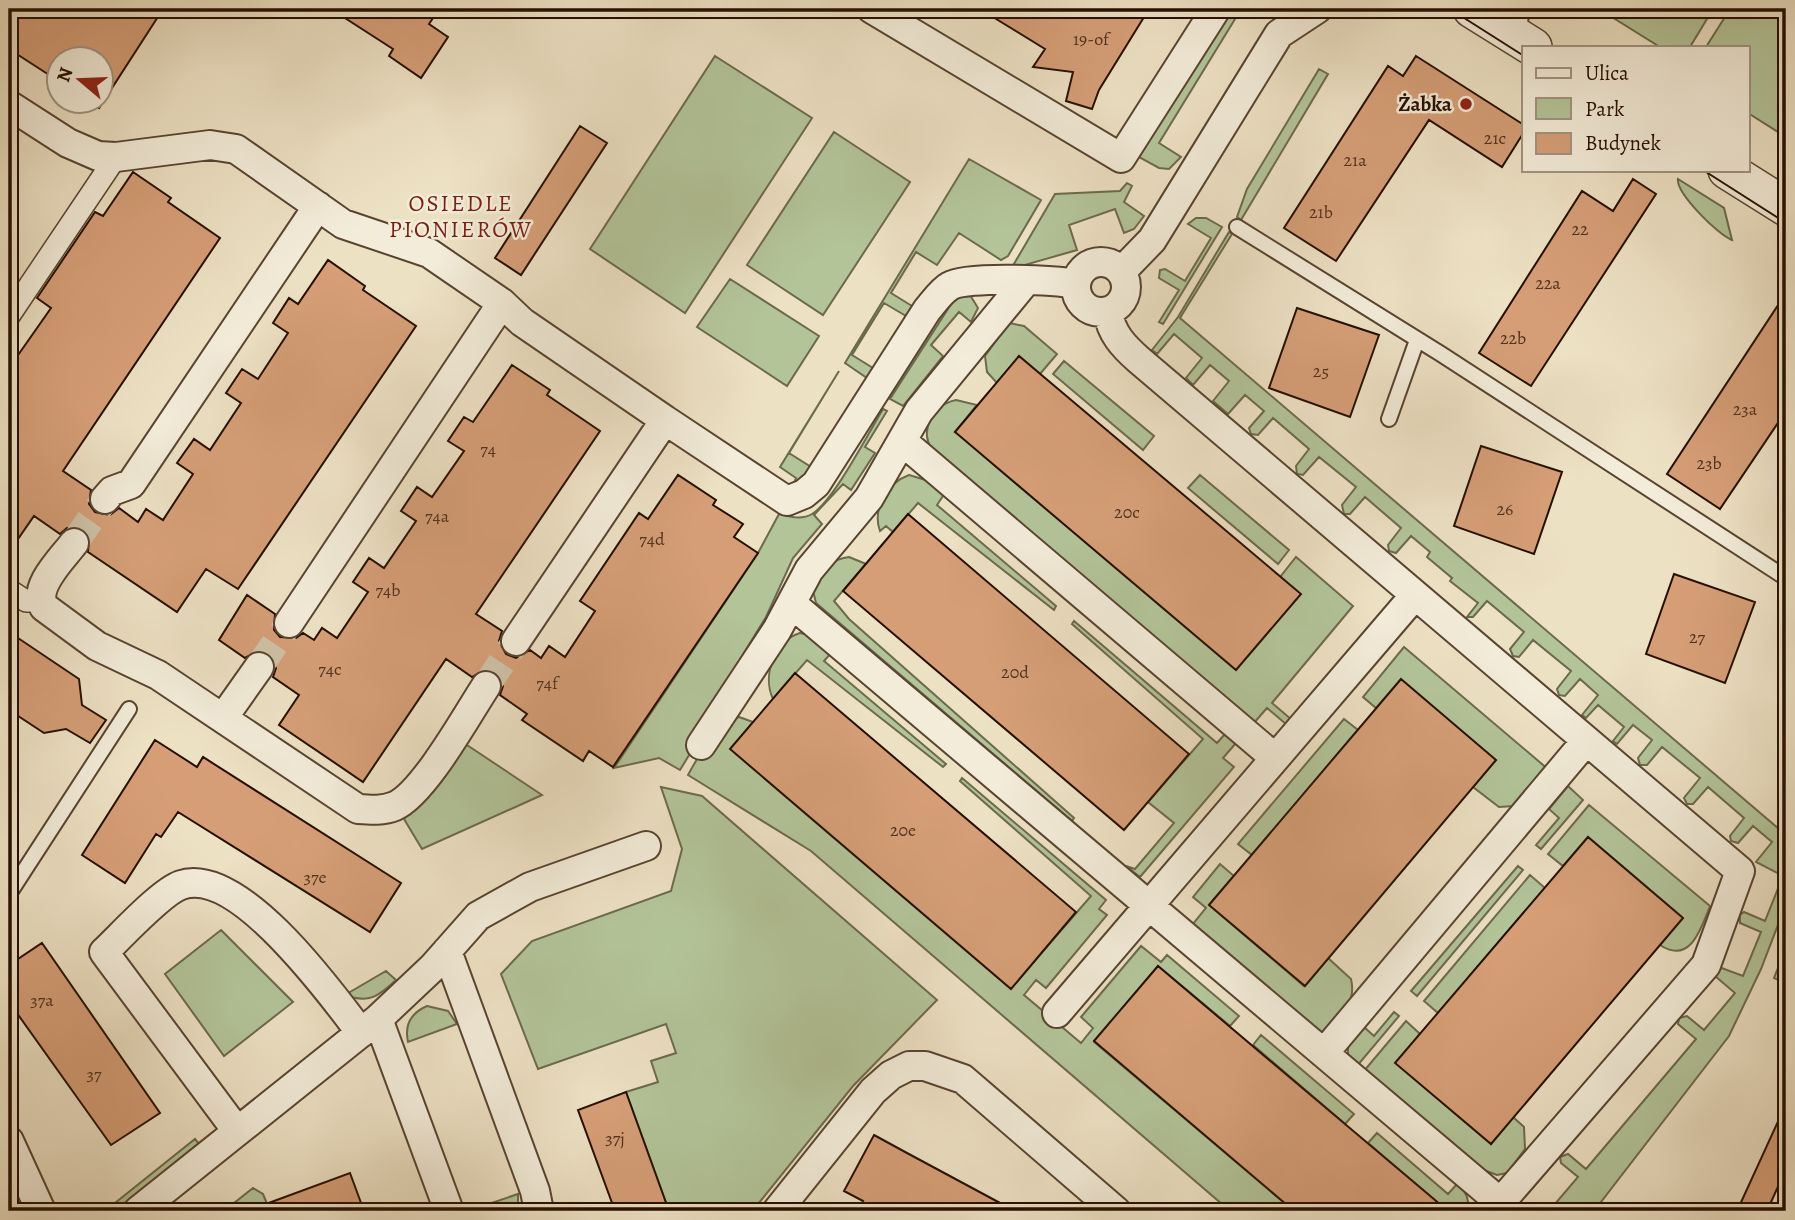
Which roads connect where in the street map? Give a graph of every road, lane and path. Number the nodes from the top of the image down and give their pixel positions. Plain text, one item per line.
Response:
1 (872, 9) edge
2 (1216, 9) edge
3 (1317, 9) edge
4 (1472, 9) edge
5 (1279, 21) edge
6 (1524, 31) edge
7 (9, 105) edge
8 (116, 157) junction
9 (1730, 172) edge
10 (318, 206) junction
11 (1786, 207) edge
12 (1237, 227) dead end
13 (1121, 272) junction
14 (1025, 282) junction
15 (1076, 284) junction
16 (502, 303) junction
17 (1108, 312) junction
18 (9, 316) edge
19 (1418, 340) junction
20 (1389, 419) dead end
21 (665, 420) junction
22 (902, 441) junction
23 (105, 499) tunnel mouth
24 (74, 543) tunnel mouth
25 (1786, 578) edge
26 (9, 590) edge
27 (1415, 595) junction
28 (40, 601) junction
29 (792, 604) junction
30 (289, 623) tunnel mouth
31 (516, 641) tunnel mouth
32 (259, 667) tunnel mouth
33 (486, 686) tunnel mouth
34 (129, 709) dead end
35 (223, 718) junction
36 (1586, 741) junction
37 (701, 745) dead end
38 (1275, 758) junction
39 (646, 846) dead end
40 (9, 894) edge
41 (1151, 907) junction
42 (447, 951) junction
43 (1057, 1013) dead end
44 (369, 1026) junction
45 (1324, 1053) junction
46 (237, 1131) junction
47 (9, 1141) edge
48 (1497, 1207) edge
49 (147, 1208) edge
50 (41, 1211) edge
51 (449, 1211) edge
52 (539, 1211) edge
53 (777, 1211) edge
54 (1116, 1211) edge

1 - 2 street
3 - 5 street
4 - 6 street
5 - 13 street
7 - 8 street
8 - 10 street
8 - 18 street
9 - 11 street
10 - 16 street
10 - 23 street
12 - 19 lane
13 - 15 street
13 - 17 street
14 - 15 street
14 - 21 street
14 - 22 street
15 - 17 street
16 - 21 street
16 - 30 street
17 - 27 street
19 - 20 lane
19 - 25 lane
21 - 31 street
22 - 29 street
22 - 38 street
24 - 28 street
26 - 28 street
27 - 36 street
27 - 38 street
28 - 35 street
29 - 37 street
29 - 41 street
32 - 35 street
33 - 35 street
34 - 40 lane
36 - 45 street
36 - 48 street
38 - 41 street
39 - 42 street
41 - 43 street
41 - 45 street
42 - 44 street
42 - 52 street
44 - 46 street
44 - 46 street
44 - 51 street
45 - 48 street
46 - 49 street
47 - 50 street
53 - 54 street

